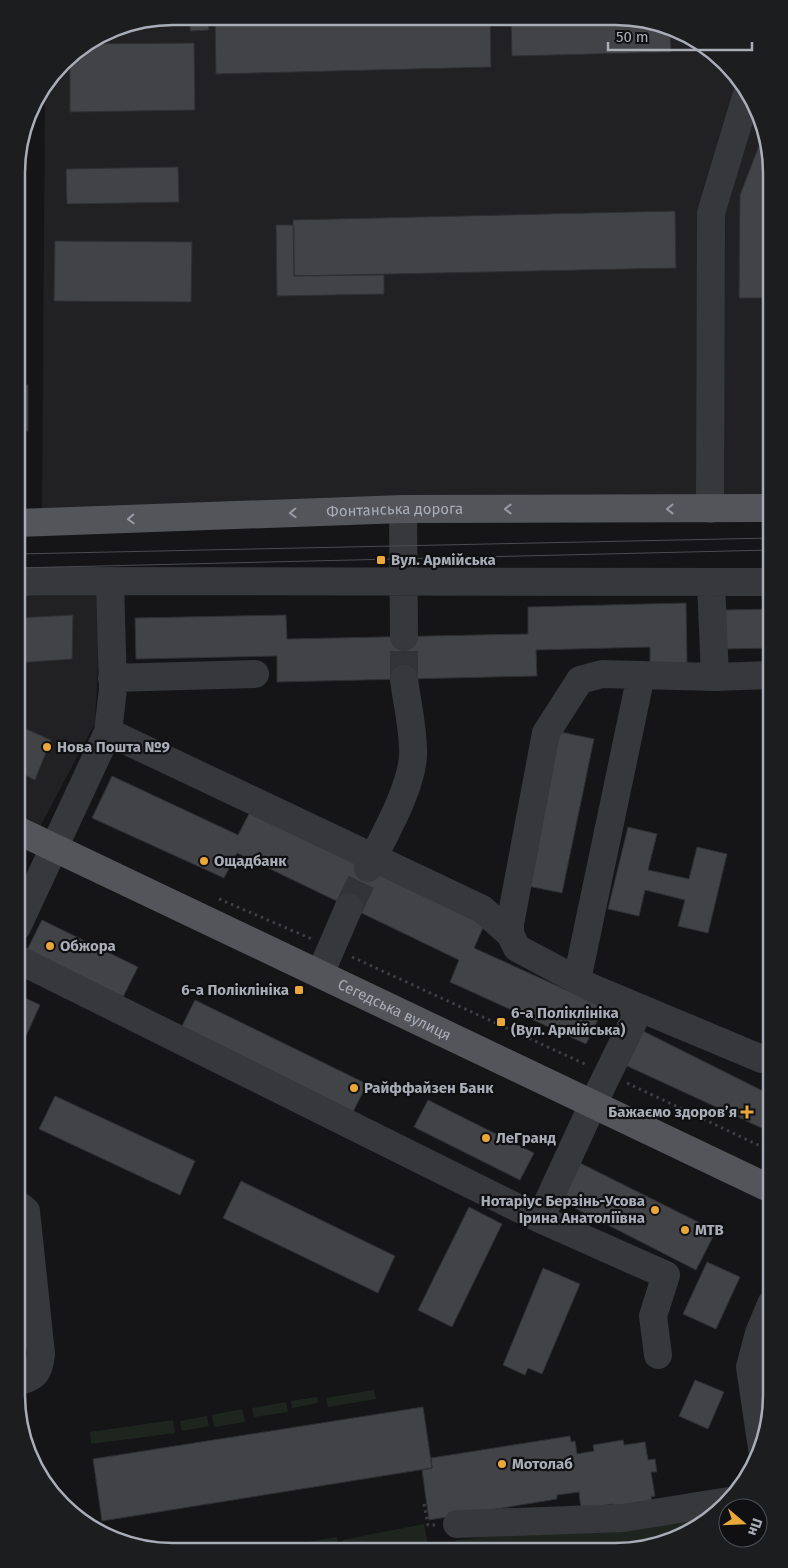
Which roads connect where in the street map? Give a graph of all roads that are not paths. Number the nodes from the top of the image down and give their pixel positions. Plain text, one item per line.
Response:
1 (744, 101) edge
2 (763, 508) edge
3 (403, 509) junction
4 (710, 509) junction
5 (25, 523) edge
6 (110, 581) junction
7 (25, 582) edge
8 (711, 582) junction
9 (763, 582) edge
10 (404, 583) junction
11 (404, 637) tunnel mouth
12 (255, 674) dead end
13 (641, 675) junction
14 (763, 675) edge
15 (715, 677) junction
16 (112, 678) junction
17 (404, 679) tunnel mouth
18 (108, 732) junction
19 (25, 834) edge
20 (55, 848) junction
21 (371, 863) junction
22 (349, 907) tunnel mouth
23 (25, 910) edge
24 (510, 934) junction
25 (25, 963) edge
26 (320, 974) junction
27 (577, 980) junction
28 (640, 1008) junction
29 (763, 1059) edge
30 (593, 1104) junction
31 (763, 1185) edge
32 (25, 1210) edge
33 (540, 1219) junction
34 (763, 1323) edge
35 (658, 1355) dead end
36 (25, 1380) edge
37 (763, 1404) edge
38 (718, 1502) edge
39 (457, 1524) dead end

1 - 4 street
2 - 4 main road, Фонтанська дорога
4 -> 3 main road, Фонтанська дорога
3 -> 5 main road, Фонтанська дорога
3 - 10 street
6 - 7 street
6 - 10 street
6 - 16 street
8 - 9 street
8 - 10 street
8 - 15 street
10 - 11 street
12 - 16 street
13 - 15 street
13 - 24 street
13 - 27 street
14 - 15 street
16 - 18 street
17 - 21 street
18 - 20 street
18 - 21 street
19 - 20 main road, Сегедська вулиця
20 - 23 street
20 - 26 main road, Сегедська вулиця
21 - 24 street
22 - 26 street
24 - 27 street
25 - 33 street
26 - 30 main road, Сегедська вулиця
27 - 28 street
28 - 29 street
28 - 30 street
30 - 31 main road, Сегедська вулиця
30 - 33 street
32 - 36 street
33 - 35 street
34 - 37 street
38 - 39 street

